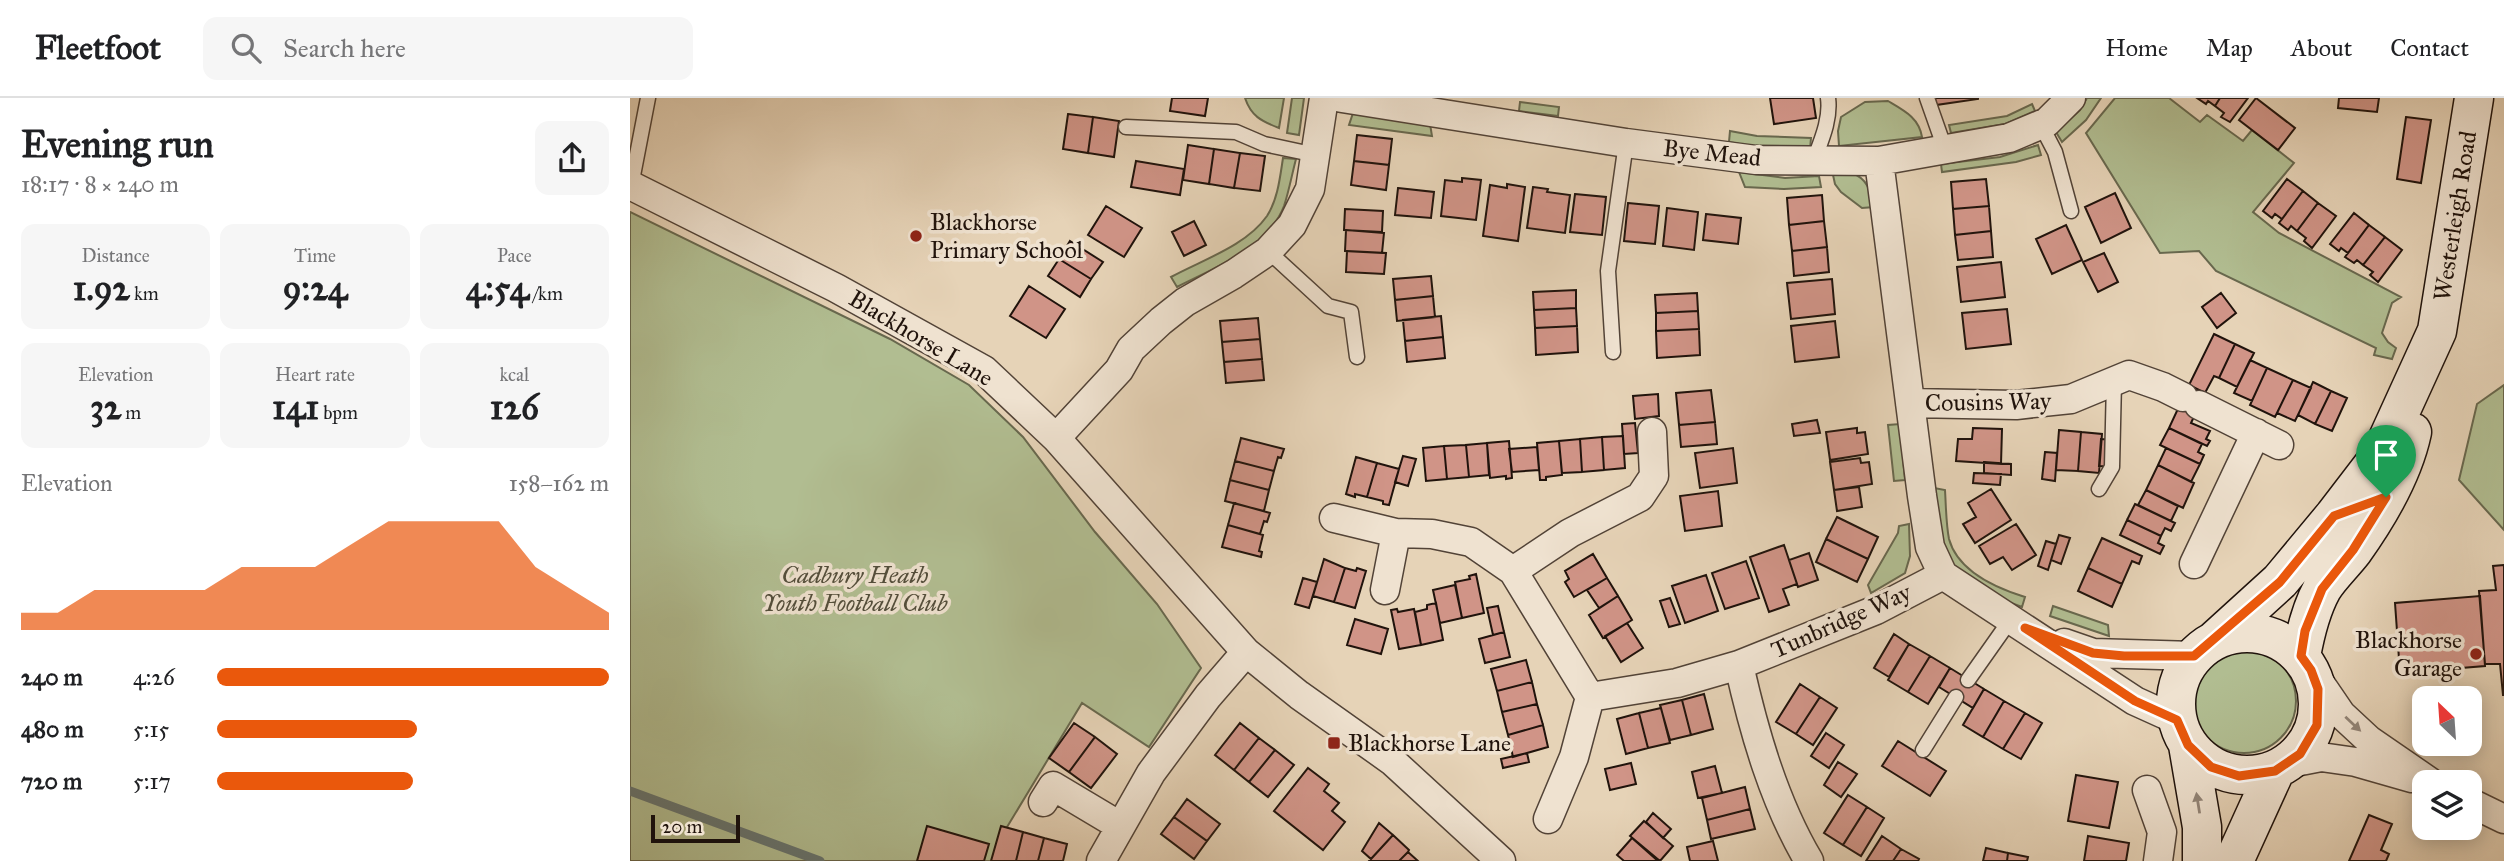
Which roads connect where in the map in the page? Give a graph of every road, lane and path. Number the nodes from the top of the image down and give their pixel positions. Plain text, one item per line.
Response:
1 (648, 98) edge
2 (1324, 98) edge
3 (1342, 98) edge
4 (1828, 98) edge
5 (1927, 98) edge
6 (2071, 98) edge
7 (2474, 98) edge
8 (2041, 125) junction
9 (1126, 127) dead end
10 (1626, 143) junction
11 (1945, 149) junction
12 (1316, 155) junction
13 (1814, 160) junction
14 (1879, 161) junction
15 (631, 186) edge
16 (2071, 211) dead end
17 (1268, 251) junction
18 (2434, 334) junction
19 (1613, 352) dead end
20 (1357, 357) dead end
21 (2114, 382) junction
22 (1910, 403) junction
23 (1652, 432) dead end
24 (1056, 438) junction
25 (2099, 489) dead end
26 (2386, 497) junction
27 (2334, 516) junction
28 (1334, 518) dead end
29 (1396, 533) junction
30 (2194, 564) dead end
31 (1513, 571) junction
32 (1943, 575) junction
33 (1385, 590) dead end
34 (2018, 624) junction
35 (2204, 649) junction
36 (1246, 652) junction
37 (2306, 663) junction
38 (1739, 665) junction
39 (1968, 680) dead end
40 (1590, 697) junction
41 (1956, 697) dead end
42 (2182, 733) junction
43 (1923, 750) dead end
44 (2282, 767) junction
45 (2412, 771) edge
46 (2412, 778) edge
47 (2147, 790) dead end
48 (1043, 802) dead end
49 (2482, 808) edge
50 (1548, 819) dead end
51 (2504, 819) edge
52 (1120, 826) junction
53 (1101, 861) edge
54 (1501, 861) edge
55 (1809, 861) edge
56 (2158, 861) edge
57 (2202, 861) edge
58 (2234, 861) edge

1 - 15 lane
2 - 12 street
3 - 10 street, Bye Mead
4 - 13 lane
5 - 11 lane
6 - 8 street, Bye Mead
7 - 18 street, Westerleigh Road
8 - 11 street, Bye Mead
8 - 16 lane
9 - 12 lane
10 - 13 street, Bye Mead
10 - 19 lane
11 - 14 street, Bye Mead
12 - 17 street
13 - 14 street, Bye Mead
14 - 22 street, Cousins Way
15 - 24 street, Blackhorse Lane
17 - 20 lane
17 - 24 street
18 - 26 street, Westerleigh Road
18 - 27 street, Westerleigh Road
21 - 22 street, Cousins Way
21 - 25 lane
21 - 30 street, Cousins Way
22 - 32 street, Cousins Way
23 - 31 street
24 - 36 street, Blackhorse Lane
26 - 27 street
26 - 37 street, Westerleigh Road
27 - 35 street, Westerleigh Road
28 - 29 street
29 - 31 street
29 - 33 street
31 - 40 street
32 - 34 street
32 - 38 street, Tunbridge Way
34 - 35 street
34 - 39 lane
34 - 42 street
35 - 37 street
35 - 42 street
36 - 52 street
36 - 54 street, Blackhorse Lane
37 - 44 street
37 -> 45 street
38 - 40 street, Tunbridge Way
38 - 55 street, Tunbridge Way
40 - 50 street
41 - 43 lane
42 - 44 street
57 -> 42 street
44 - 46 street
44 - 58 street
47 - 56 street
48 - 52 street
49 - 51 street
52 - 53 street

